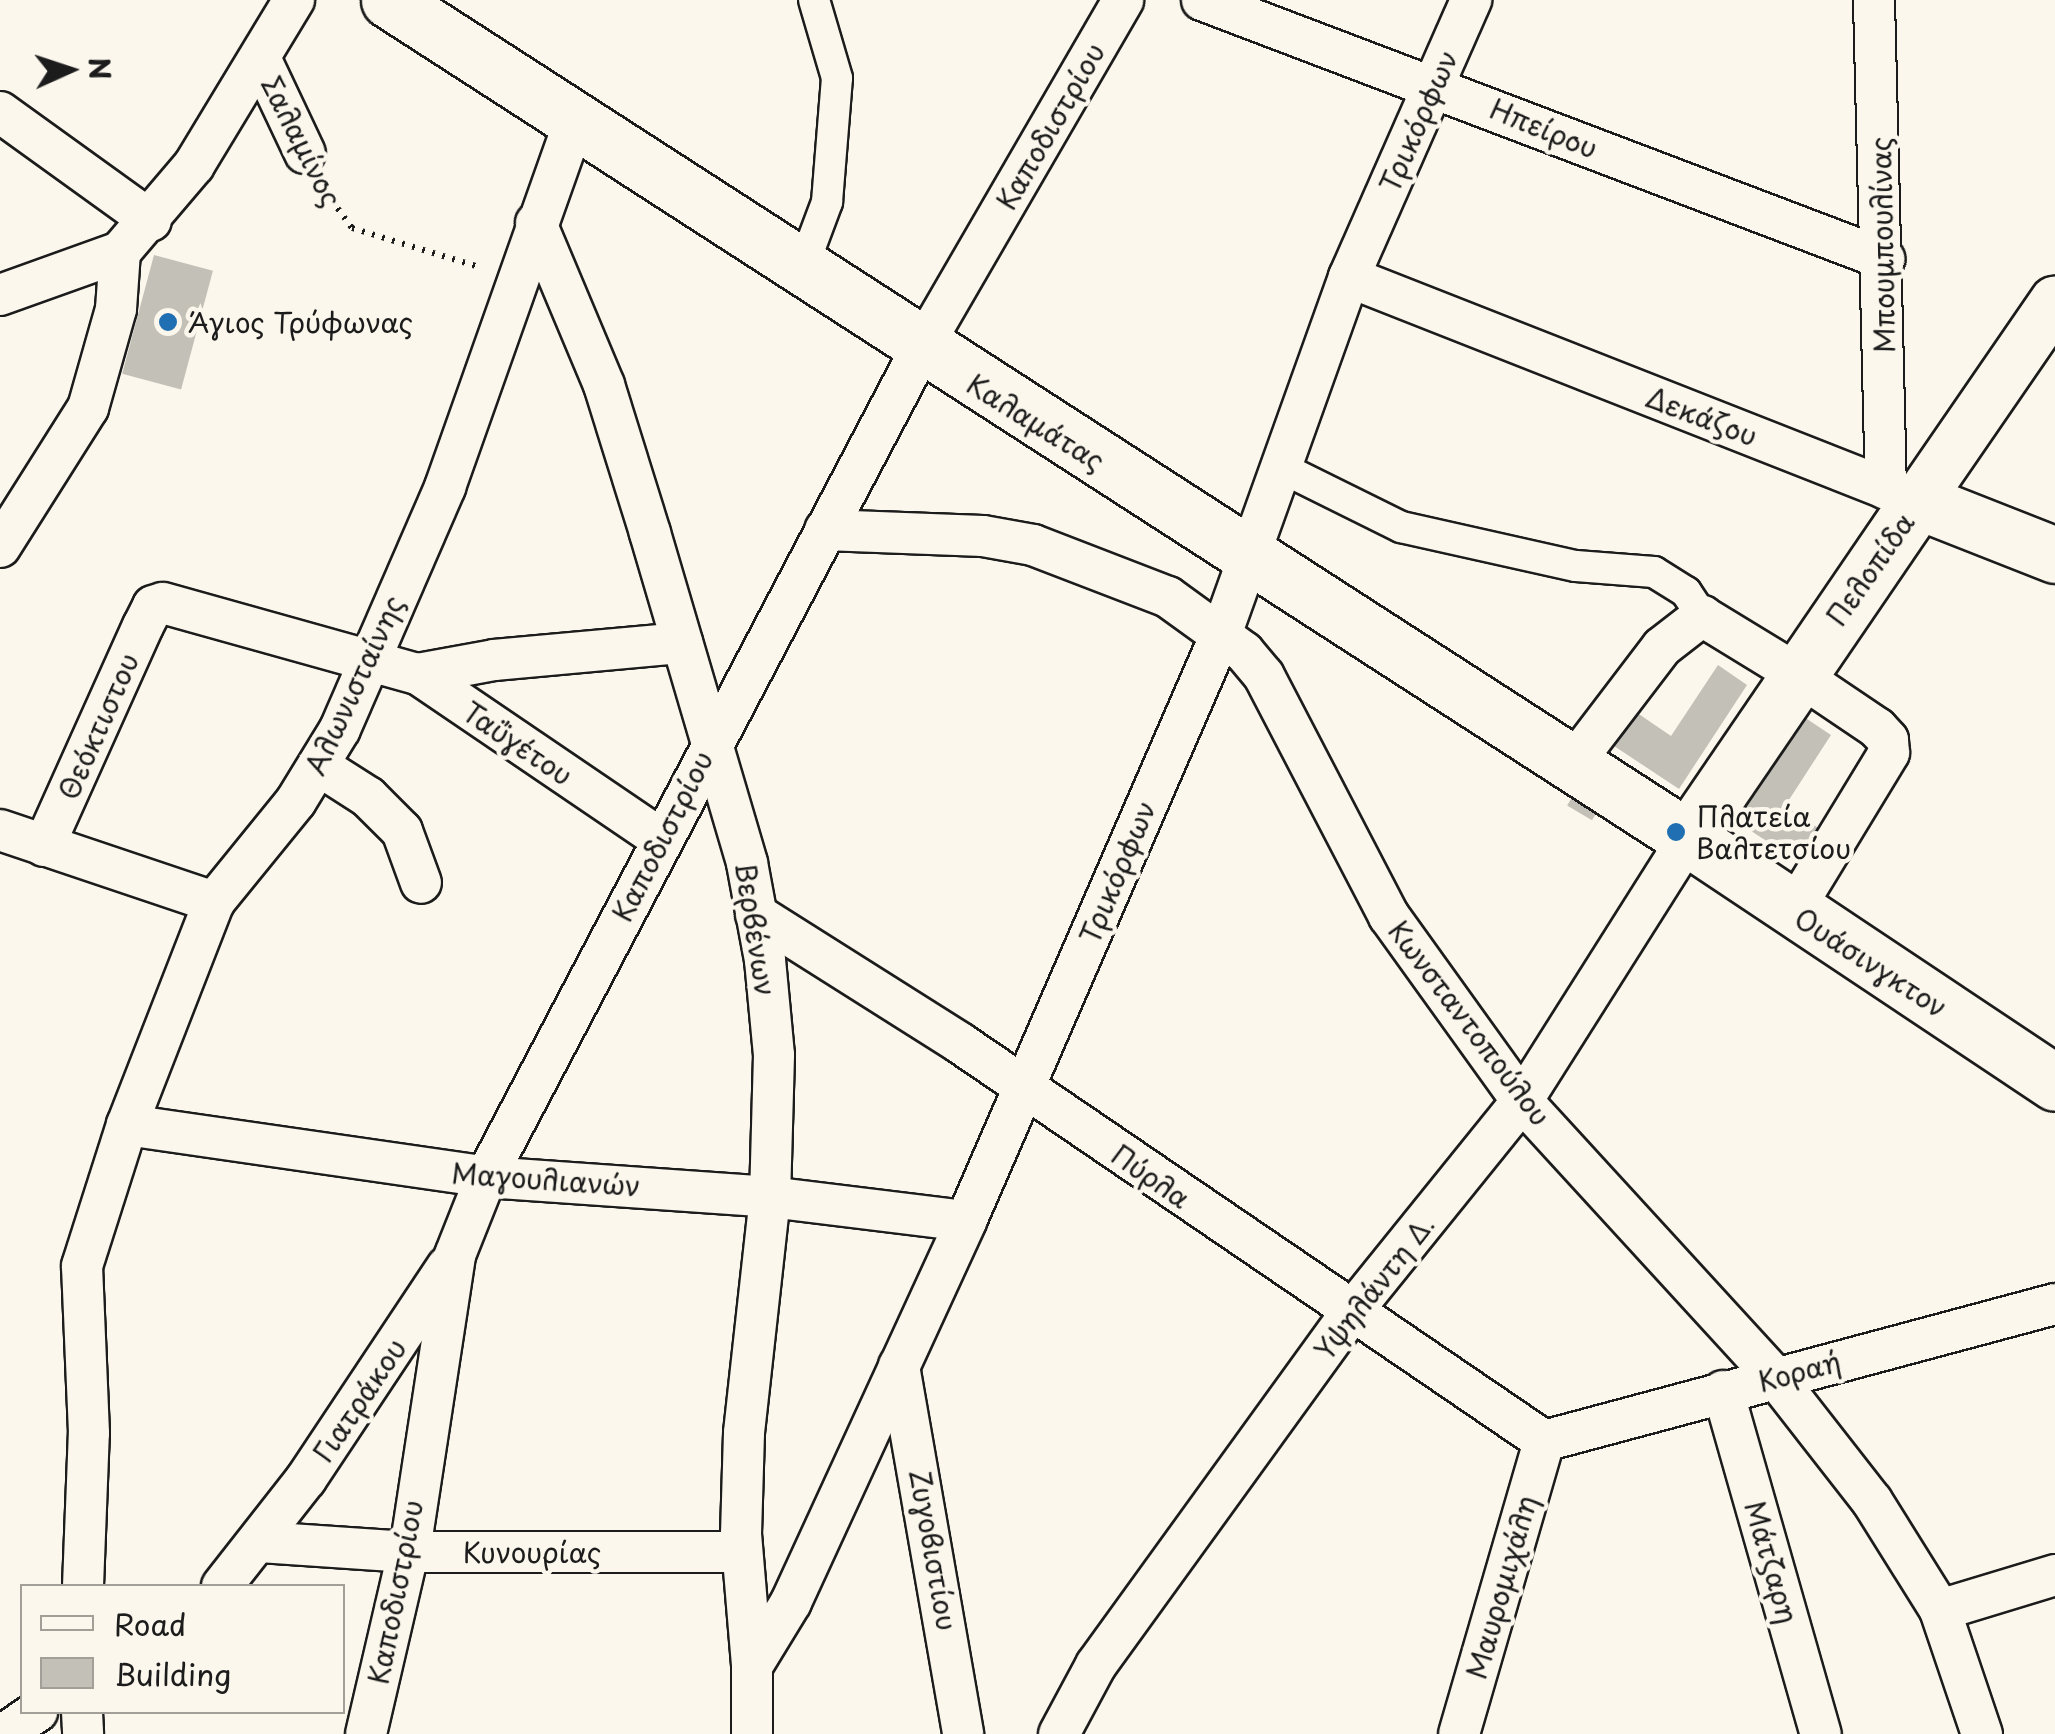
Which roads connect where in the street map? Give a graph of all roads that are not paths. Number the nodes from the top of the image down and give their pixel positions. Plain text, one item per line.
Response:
1 (294, 0) edge
2 (388, 0) edge
3 (814, 0) edge
4 (1123, 0) edge
5 (1202, 0) edge
6 (1472, 0) edge
7 (1874, 0) edge
8 (260, 58) junction
9 (1435, 84) junction
10 (0, 112) edge
11 (574, 119) junction
12 (305, 153) road end
13 (151, 221) junction
14 (536, 223) junction
15 (120, 252) junction
16 (1884, 259) junction
17 (802, 269) junction
18 (1348, 278) junction
19 (0, 296) edge
20 (2055, 302) edge
21 (921, 349) junction
22 (1282, 468) junction
23 (1902, 495) junction
24 (825, 530) junction
25 (0, 547) edge
26 (1249, 555) junction
27 (2055, 555) edge
28 (153, 606) joint
29 (1702, 616) junction
30 (1222, 632) junction
31 (682, 643) junction
32 (368, 657) junction
33 (418, 674) junction
34 (1796, 674) junction
35 (710, 743) junction
36 (1572, 765) junction
37 (321, 767) junction
38 (0, 830) edge
39 (1688, 838) junction
40 (662, 840) junction
41 (44, 846) junction
42 (421, 883) dead end
43 (214, 902) junction
44 (1793, 911) junction
45 (756, 914) junction
46 (2055, 1084) edge
47 (1024, 1087) junction
48 (1522, 1101) junction
49 (127, 1125) junction
50 (486, 1178) junction
51 (770, 1197) junction
52 (966, 1220) junction
53 (455, 1255) junction
54 (2055, 1304) edge
55 (1350, 1314) junction
56 (899, 1366) junction
57 (1775, 1378) junction
58 (1723, 1391) junction
59 (1544, 1441) junction
60 (260, 1542) junction
61 (408, 1552) junction
62 (742, 1552) junction
63 (2055, 1575) edge
64 (83, 1584) edge
65 (224, 1584) edge
66 (1940, 1610) junction
67 (752, 1666) junction
68 (34, 1714) edge
69 (4, 1734) edge
70 (366, 1734) edge
71 (752, 1734) edge
72 (962, 1734) edge
73 (1059, 1734) edge
74 (1459, 1734) edge
75 (1820, 1734) edge
76 (1982, 1734) edge

1 - 8 street
2 - 11 main road, Καλαμάτας
3 - 17 street
4 - 21 street, Καποδιστρίου
5 - 9 street, Ηπείρου
6 - 9 street, Τρικόρφων
7 - 16 street, Μπουμπουλίνας
8 - 12 street, Σαλαμίνος
8 - 13 street
9 - 16 street, Ηπείρου
9 - 18 street, Τρικόρφων
10 - 13 street
11 - 14 street, Αλωνισταίνης
11 - 17 main road, Καλαμάτας
13 - 15 street
14 - 31 street, Βερβένων
14 - 32 street, Αλωνισταίνης
15 - 19 street
15 - 25 street
16 - 23 street, Μπουμπουλίνας
17 - 21 main road, Καλαμάτας
18 - 22 street, Τρικόρφων
18 - 23 street, Δεκάζου
20 - 23 street, Πελοπίδα
21 - 24 street, Καποδιστρίου
21 - 26 main road, Καλαμάτας
22 - 26 street, Τρικόρφων
22 - 29 street
23 - 27 main road, Δεκάζου
23 - 34 main road, Πελοπίδα
24 - 30 street, Κωνσταντοπούλου
24 - 35 street, Καποδιστρίου
26 - 30 street, Τρικόρφων
26 - 36 main road, Καλαμάτας
28 - 32 street, Ταΰγέτου
28 - 41 street, Θεόκτιστου
29 - 34 street
29 - 36 street
30 - 47 street, Τρικόρφων
30 - 48 street, Κωνσταντοπούλου
31 - 33 street
31 - 35 street, Βερβένων
32 - 33 street, Ταΰγέτου
32 - 37 street, Αλωνισταίνης
33 - 40 street, Ταΰγέτου
34 - 39 main road, Πελοπίδα
34 - 44 street
35 - 40 street, Καποδιστρίου
35 - 45 street, Βερβένων
36 - 39 main road, Καλαμάτας
37 - 42 street
37 - 43 street, Αλωνισταίνης
38 - 41 street
39 - 44 main road, Ουάσινγκτον
39 - 48 street, Υψηλάντη Δ.
40 - 50 street, Καποδιστρίου
41 - 43 street
43 - 49 street, Αλωνισταίνης
44 - 46 main road, Ουάσινγκτον
45 - 47 street, Πύρλα
45 - 51 street, Βερβένων
47 - 52 street, Τρικόρφων
47 - 55 street, Πύρλα
48 - 55 street, Υψηλάντη Δ.
48 - 57 street, Κωνσταντοπούλου
49 - 50 street, Μαγουλιανών
49 - 64 street, Αλωνισταίνης
50 - 51 street, Μαγουλιανών
50 - 53 street, Καποδιστρίου
51 - 52 street, Μαγουλιανών
51 - 62 street, Βερβένων
52 - 56 street, Τρικόρφων
53 - 60 street, Γιατράκου
53 - 61 street, Καποδιστρίου
54 - 57 street, Κοραή
55 - 59 street, Πύρλα
55 - 73 street, Υψηλάντη Δ.
56 - 67 street, Τρικόρφων
56 - 72 street, Ζυγοβιστίου
57 - 58 street, Κοραή
57 - 66 street, Κωνσταντοπούλου
58 - 59 street, Κοραή
58 - 75 street, Μάτζαρη
59 - 74 street, Μαυρομιχάλη
60 - 61 street, Κυνουρίας
60 - 65 street
61 - 62 street, Κυνουρίας
61 - 70 street, Καποδιστρίου
62 - 67 street, Βερβένων
63 - 66 street
66 - 76 street, Κωνσταντοπούλου
67 - 71 street
68 - 69 street

